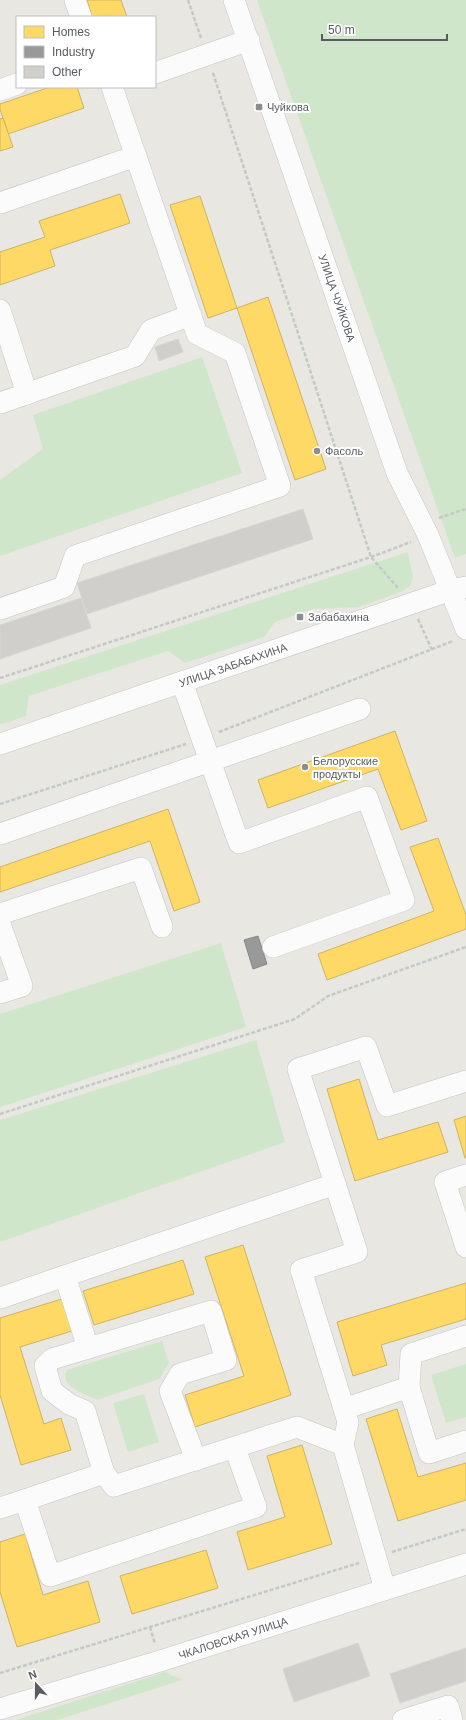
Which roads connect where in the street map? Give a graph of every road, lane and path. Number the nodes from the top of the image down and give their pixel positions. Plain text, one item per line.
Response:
1 (75, 0) edge
2 (188, 0) edge
3 (234, 0) edge
4 (81, 16) edge
5 (249, 40) junction
6 (207, 55) junction
7 (156, 72) edge
8 (16, 84) edge
9 (112, 88) edge
10 (0, 90) edge
11 (136, 156) junction
12 (0, 203) edge
13 (0, 310) edge
14 (191, 315) junction
15 (27, 394) junction
16 (0, 403) edge
17 (466, 509) edge
18 (428, 535) junction
19 (372, 557) junction
20 (459, 589) edge
21 (412, 604) junction
22 (0, 608) edge
23 (463, 634) edge
24 (432, 650) junction
25 (0, 678) edge
26 (182, 682) junction
27 (360, 709) dead end
28 (202, 739) junction
29 (0, 744) edge
30 (210, 761) junction
31 (0, 804) edge
32 (0, 834) edge
33 (0, 914) edge
34 (0, 924) edge
35 (162, 927) dead end
36 (273, 947) dead end
37 (466, 947) edge
38 (0, 993) edge
39 (466, 1081) edge
40 (0, 1114) edge
41 (466, 1175) edge
42 (335, 1184) junction
43 (466, 1247) edge
44 (65, 1276) junction
45 (0, 1298) edge
46 (466, 1336) edge
47 (88, 1348) junction
48 (409, 1387) junction
49 (344, 1409) junction
50 (466, 1441) edge
51 (343, 1445) junction
52 (235, 1448) junction
53 (196, 1460) junction
54 (104, 1473) junction
55 (25, 1500) junction
56 (0, 1508) edge
57 (466, 1529) edge
58 (375, 1558) junction
59 (466, 1564) edge
60 (385, 1590) junction
61 (0, 1673) edge
62 (0, 1709) edge
63 (403, 1720) edge
64 (452, 1720) edge

1 - 4 street
2 - 6 path
3 - 5 street, УЛИЦА ЧУЙКОВА
5 - 6 street
5 - 18 street, УЛИЦА ЧУЙКОВА
6 - 7 street
6 - 19 path
8 - 10 street
9 - 11 street
11 - 12 street
11 - 14 street
13 - 15 street
14 - 15 street
14 - 22 street
15 - 16 street
17 - 18 path
18 - 19 path
18 - 20 street, УЛИЦА ЧУЙКОВА
19 - 21 path
19 - 25 path
20 - 21 street, УЛИЦА ЗАБАБАХИНА
20 - 23 street, УЛИЦА ЧУЙКОВА
21 - 24 path
21 - 26 street, УЛИЦА ЗАБАБАХИНА
23 - 24 path
24 - 28 path
26 - 28 street
26 - 29 street, УЛИЦА ЗАБАБАХИНА
27 - 30 street
28 - 30 street
28 - 31 path
30 - 32 street
30 - 36 street
33 - 35 street
34 - 38 street
37 - 40 path
39 - 42 street
41 - 43 street
42 - 44 street
42 - 49 street
44 - 45 street
44 - 47 street
46 - 48 street
47 - 53 street
47 - 54 street
48 - 49 street
48 - 50 street
49 - 51 street
51 - 52 street
51 - 58 street
52 - 53 street
52 - 55 street
53 - 54 street
54 - 55 street
55 - 56 street
57 - 58 path
58 - 60 street
58 - 61 path
59 - 60 street, ЧКАЛОВСКАЯ УЛИЦА
60 - 62 street, ЧКАЛОВСКАЯ УЛИЦА
63 - 64 street

